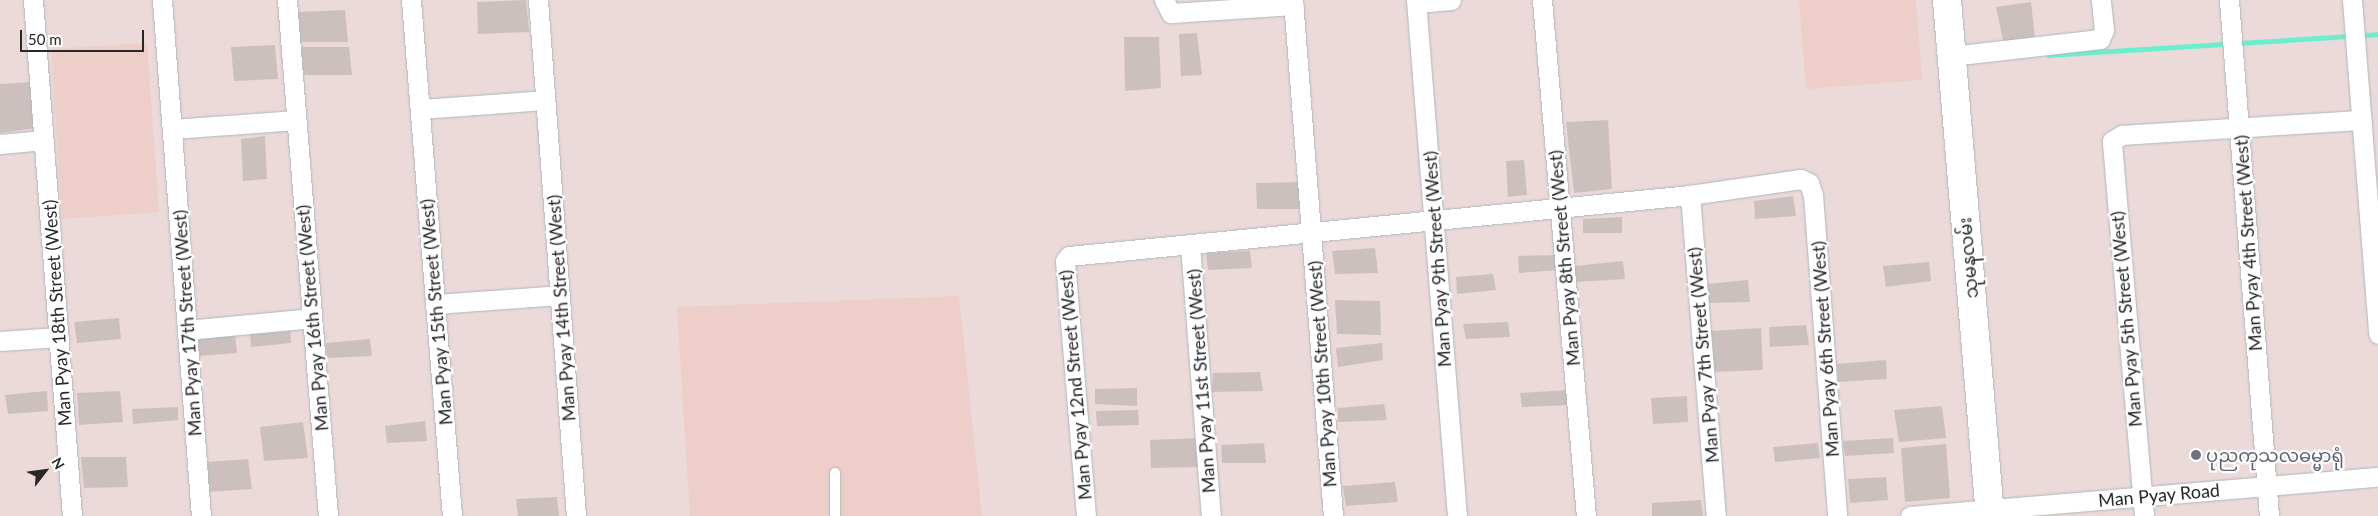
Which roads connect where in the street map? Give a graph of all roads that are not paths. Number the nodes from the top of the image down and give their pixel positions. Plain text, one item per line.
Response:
1 (34, 0) edge
2 (162, 0) edge
3 (287, 0) edge
4 (411, 0) edge
5 (538, 0) edge
6 (1451, 0) edge
7 (1542, 0) edge
8 (1947, 0) edge
9 (2101, 0) edge
10 (2229, 0) edge
11 (2352, 0) edge
12 (1416, 1) edge
13 (1294, 2) edge
14 (1168, 7) edge
15 (1951, 56) junction
16 (545, 100) junction
17 (420, 109) junction
18 (297, 120) junction
19 (2362, 120) junction
20 (2239, 127) junction
21 (172, 129) junction
22 (44, 140) junction
23 (0, 144) edge
24 (1690, 195) junction
25 (1560, 208) junction
26 (1433, 220) junction
27 (1311, 233) junction
28 (1190, 245) junction
29 (560, 295) junction
30 (436, 304) junction
31 (312, 318) junction
32 (187, 330) junction
33 (2378, 334) edge
34 (59, 338) junction
35 (0, 341) edge
36 (835, 472) dead end
37 (2378, 477) edge
38 (2266, 487) junction
39 (2143, 497) junction
40 (1990, 512) edge
41 (72, 516) edge
42 (201, 516) edge
43 (328, 516) edge
44 (452, 516) edge
45 (576, 516) edge
46 (836, 516) edge
47 (1086, 516) edge
48 (1211, 516) edge
49 (1333, 516) edge
50 (1457, 516) edge
51 (1586, 516) edge
52 (1716, 516) edge
53 (1837, 516) edge
54 (1910, 516) edge
55 (2144, 516) edge
56 (2269, 516) edge

1 - 22 street, Man Pyay 18th Street (West)
2 - 21 street, Man Pyay 17th Street (West)
3 - 18 street, Man Pyay 16th Street (West)
4 - 17 street, Man Pyay 15th Street (West)
5 - 16 street, Man Pyay 14th Street (West)
6 - 12 street
7 - 25 street, Man Pyay 8th Street (West)
8 - 15 street, သုမနလမ်း
9 - 15 street
10 - 20 street, Man Pyay 4th Street (West)
11 - 19 street
12 - 26 street, Man Pyay 9th Street (West)
13 - 14 street
13 - 27 street, Man Pyay 10th Street (West)
15 - 40 street, သုမနလမ်း
16 - 17 street
16 - 29 street, Man Pyay 14th Street (West)
17 - 30 street, Man Pyay 15th Street (West)
18 - 21 street
18 - 31 street, Man Pyay 16th Street (West)
19 - 20 street
19 - 33 street
20 - 38 street, Man Pyay 4th Street (West)
20 - 39 street, Man Pyay 5th Street (West)
21 - 32 street, Man Pyay 17th Street (West)
22 - 23 street
22 - 34 street, Man Pyay 18th Street (West)
24 - 25 street
24 - 52 street, Man Pyay 7th Street (West)
24 - 53 street, Man Pyay 6th Street (West)
25 - 26 street
25 - 51 street, Man Pyay 8th Street (West)
26 - 27 street
26 - 50 street, Man Pyay 9th Street (West)
27 - 28 street
27 - 49 street, Man Pyay 10th Street (West)
28 - 47 street, Man Pyay 12nd Street (West)
28 - 48 street, Man Pyay 11st Street (West)
29 - 30 street
29 - 45 street, Man Pyay 14th Street (West)
30 - 44 street, Man Pyay 15th Street (West)
31 - 32 street
31 - 43 street, Man Pyay 16th Street (West)
32 - 42 street, Man Pyay 17th Street (West)
34 - 35 street
34 - 41 street, Man Pyay 18th Street (West)
36 - 46 lane
37 - 38 street, Man Pyay Road
38 - 39 street, Man Pyay Road
38 - 56 street, Man Pyay 4th Street (West)
39 - 40 street, Man Pyay Road
39 - 55 street, Man Pyay 5th Street (West)
40 - 54 street, Man Pyay Road

